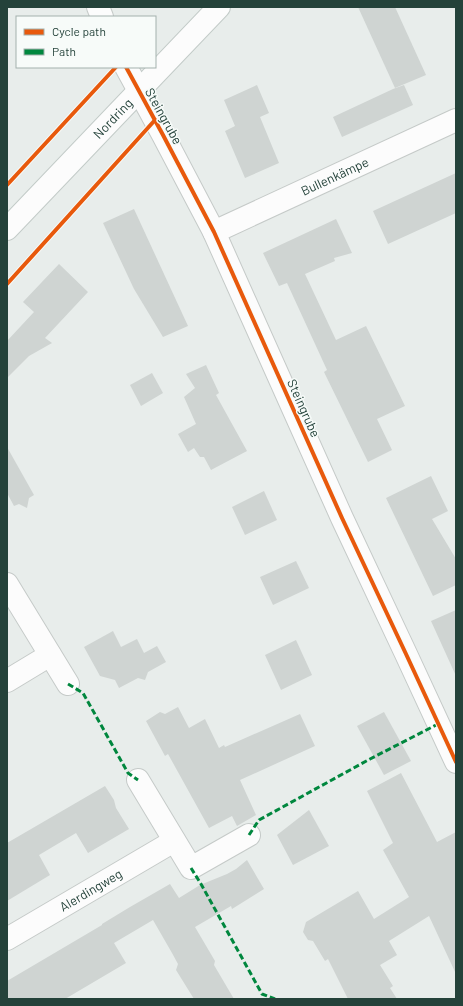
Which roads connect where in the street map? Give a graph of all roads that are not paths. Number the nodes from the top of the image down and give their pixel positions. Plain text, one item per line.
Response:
1 (219, 7) edge
2 (127, 68) edge
3 (138, 90) junction
4 (456, 120) edge
5 (7, 229) edge
6 (214, 232) junction
7 (7, 584) edge
8 (50, 655) junction
9 (7, 681) edge
10 (68, 684) dead end
11 (456, 762) edge
12 (138, 780) dead end
13 (249, 835) dead end
14 (174, 841) junction
15 (7, 939) edge

1 - 3 street, Nordring
2 - 3 street, Steingrube
3 - 5 street, Nordring
3 - 6 street, Steingrube
4 - 6 street, Bullenkämpe
6 - 11 street, Steingrube
7 - 8 street
8 - 9 street
8 - 10 street
12 - 14 street
13 - 14 street
14 - 15 street, Alerdingweg

